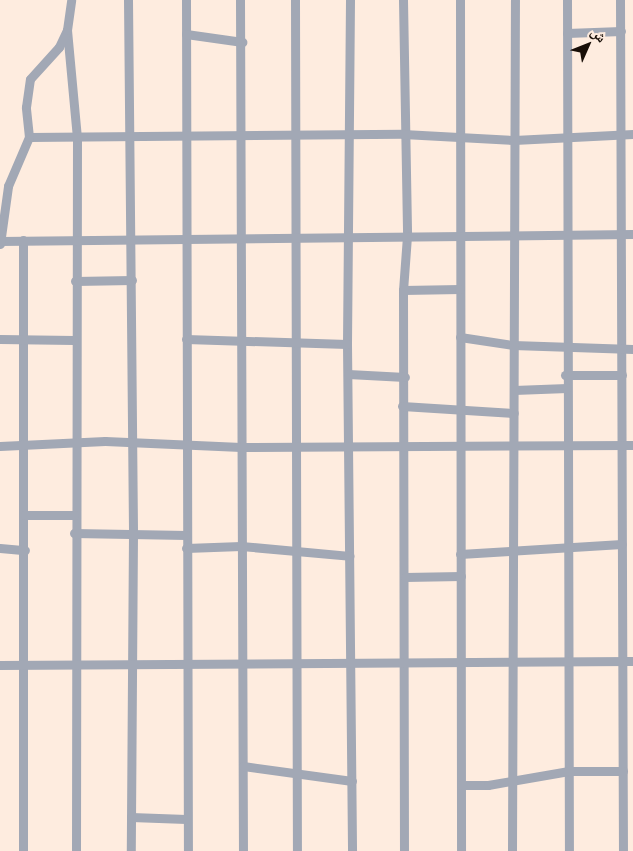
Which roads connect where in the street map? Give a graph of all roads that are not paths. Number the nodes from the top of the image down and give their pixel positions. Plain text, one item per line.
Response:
1 (71, 0) edge
2 (128, 0) edge
3 (186, 0) edge
4 (240, 0) edge
5 (295, 0) edge
6 (350, 0) edge
7 (403, 0) edge
8 (460, 0) edge
9 (515, 0) edge
10 (567, 0) edge
11 (620, 0) edge
12 (67, 30) junction
13 (620, 31) junction
14 (567, 33) junction
15 (186, 34) junction
16 (242, 42) junction
17 (621, 133) junction
18 (403, 134) junction
19 (633, 134) edge
20 (132, 135) junction
21 (187, 135) junction
22 (240, 135) junction
23 (295, 135) junction
24 (348, 135) junction
25 (29, 137) junction
26 (77, 137) junction
27 (462, 140) junction
28 (514, 140) junction
29 (568, 140) junction
30 (566, 234) junction
31 (629, 234) edge
32 (460, 235) junction
33 (514, 235) junction
34 (132, 236) junction
35 (184, 236) junction
36 (239, 236) junction
37 (296, 236) junction
38 (350, 236) junction
39 (407, 236) junction
40 (74, 238) junction
41 (23, 240) junction
42 (0, 242) edge
43 (132, 280) junction
44 (75, 282) junction
45 (623, 288) junction
46 (460, 289) junction
47 (633, 289) edge
48 (403, 290) junction
49 (460, 337) junction
50 (0, 339) edge
51 (186, 339) junction
52 (240, 339) junction
53 (25, 340) junction
54 (74, 340) junction
55 (295, 342) junction
56 (347, 344) junction
57 (566, 344) junction
58 (513, 345) junction
59 (621, 349) junction
60 (633, 349) edge
61 (348, 374) junction
62 (622, 374) junction
63 (565, 375) junction
64 (405, 377) junction
65 (566, 388) junction
66 (514, 390) junction
67 (402, 406) junction
68 (461, 413) junction
69 (514, 413) junction
70 (74, 441) junction
71 (131, 442) junction
72 (25, 444) junction
73 (348, 445) junction
74 (622, 445) junction
75 (633, 445) edge
76 (0, 446) edge
77 (187, 446) junction
78 (296, 446) junction
79 (403, 446) junction
80 (460, 446) junction
81 (514, 446) junction
82 (567, 446) junction
83 (241, 447) junction
84 (25, 515) junction
85 (74, 515) junction
86 (74, 533) junction
87 (133, 534) junction
88 (186, 535) junction
89 (622, 544) junction
90 (241, 546) junction
91 (0, 548) edge
92 (186, 548) junction
93 (567, 548) junction
94 (25, 550) junction
95 (514, 552) junction
96 (293, 553) junction
97 (460, 554) junction
98 (350, 556) junction
99 (461, 576) junction
100 (405, 577) junction
101 (622, 661) junction
102 (633, 661) edge
103 (352, 662) junction
104 (406, 662) junction
105 (460, 662) junction
106 (513, 662) junction
107 (185, 663) junction
108 (242, 663) junction
109 (296, 663) junction
110 (568, 664) junction
111 (0, 665) edge
112 (75, 665) junction
113 (25, 666) junction
114 (130, 666) junction
115 (243, 766) junction
116 (569, 771) junction
117 (622, 771) junction
118 (298, 774) junction
119 (514, 779) junction
120 (352, 781) junction
121 (462, 784) junction
122 (130, 817) junction
123 (186, 819) junction
124 (23, 851) edge
125 (76, 851) edge
126 (130, 851) edge
127 (188, 851) edge
128 (243, 851) edge
129 (296, 851) edge
130 (352, 851) edge
131 (404, 851) edge
132 (460, 851) edge
133 (512, 851) edge
134 (569, 851) edge
135 (623, 851) edge

1 - 12 street
2 - 20 street
3 - 15 street
4 - 16 street
5 - 23 street
6 - 24 street
7 - 18 street
8 - 27 street
9 - 28 street
10 - 14 street
11 - 13 street
12 - 25 street
12 - 26 street
13 - 14 street
13 - 17 street
14 - 29 street
15 - 16 street
15 - 21 street
16 - 22 street
17 - 19 street
17 - 29 street
17 - 31 street
18 - 24 street
18 - 27 street
18 - 39 street
20 - 21 street
20 - 26 street
20 - 34 street
21 - 22 street
21 - 35 street
22 - 23 street
22 - 36 street
23 - 24 street
23 - 37 street
24 - 38 street
25 - 26 street
25 - 42 street
26 - 40 street
27 - 28 street
27 - 32 street
28 - 29 street
28 - 33 street
29 - 30 street
30 - 31 street
30 - 33 street
30 - 57 street
31 - 45 street
32 - 33 street
32 - 39 street
32 - 46 street
33 - 58 street
34 - 35 street
34 - 40 street
34 - 43 street
35 - 36 street
35 - 51 street
36 - 37 street
36 - 52 street
37 - 38 street
37 - 55 street
38 - 39 street
38 - 56 street
39 - 48 street
40 - 41 street
40 - 44 street
41 - 42 street
41 - 53 street
43 - 44 street
43 - 71 street
44 - 54 street
45 - 47 street
45 - 59 street
46 - 48 street
46 - 49 street
48 - 64 street
49 - 58 street
49 - 68 street
50 - 53 street
51 - 52 street
51 - 77 street
52 - 55 street
52 - 83 street
53 - 54 street
53 - 72 street
54 - 70 street
55 - 56 street
55 - 78 street
56 - 61 street
57 - 58 street
57 - 59 street
57 - 63 street
58 - 66 street
59 - 60 street
59 - 62 street
61 - 64 street
61 - 73 street
62 - 63 street
62 - 74 street
63 - 65 street
64 - 67 street
65 - 66 street
65 - 82 street
66 - 69 street
67 - 68 street
67 - 79 street
68 - 69 street
68 - 80 street
69 - 81 street
70 - 71 street
70 - 72 street
70 - 85 street
71 - 77 street
71 - 87 street
72 - 76 street
72 - 84 street
73 - 78 street
73 - 79 street
73 - 98 street
74 - 75 street
74 - 82 street
74 - 89 street
77 - 83 street
77 - 88 street
78 - 83 street
78 - 96 street
79 - 80 street
79 - 100 street
80 - 81 street
80 - 97 street
81 - 82 street
81 - 95 street
82 - 93 street
83 - 90 street
84 - 85 street
84 - 94 street
85 - 86 street
86 - 87 street
86 - 112 street
87 - 88 street
87 - 114 street
88 - 92 street
89 - 93 street
89 - 101 street
90 - 92 street
90 - 96 street
90 - 108 street
91 - 94 street
92 - 107 street
93 - 95 street
93 - 110 street
94 - 113 street
95 - 97 street
95 - 106 street
96 - 98 street
96 - 109 street
97 - 99 street
98 - 103 street
99 - 100 street
99 - 105 street
100 - 104 street
101 - 102 street
101 - 110 street
101 - 117 street
103 - 104 street
103 - 109 street
103 - 120 street
104 - 105 street
104 - 131 street
105 - 106 street
105 - 121 street
106 - 110 street
106 - 119 street
107 - 108 street
107 - 114 street
107 - 123 street
108 - 109 street
108 - 115 street
109 - 118 street
110 - 116 street
111 - 113 street
112 - 113 street
112 - 114 street
112 - 125 street
113 - 124 street
114 - 122 street
115 - 118 street
115 - 128 street
116 - 117 street
116 - 119 street
116 - 134 street
117 - 135 street
118 - 120 street
118 - 129 street
119 - 121 street
119 - 133 street
120 - 130 street
121 - 132 street
122 - 123 street
122 - 126 street
123 - 127 street

